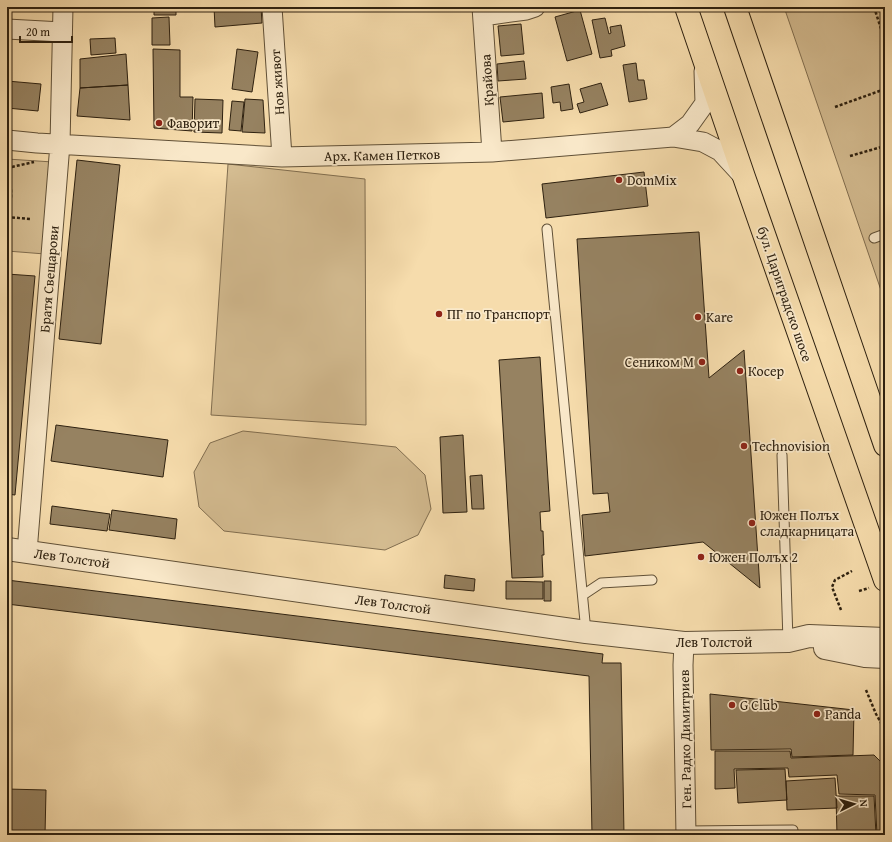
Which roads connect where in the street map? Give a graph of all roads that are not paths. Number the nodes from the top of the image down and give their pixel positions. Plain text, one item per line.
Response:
1 (63, 7) edge
2 (272, 7) edge
3 (535, 7) edge
4 (686, 7) edge
5 (735, 7) edge
6 (483, 12) edge
7 (7, 29) edge
8 (62, 32) junction
9 (703, 56) junction
10 (673, 137) junction
11 (7, 140) edge
12 (60, 144) junction
13 (492, 152) junction
14 (282, 157) junction
15 (744, 177) junction
16 (547, 229) dead end
17 (885, 234) edge
18 (874, 238) dead end
19 (885, 445) edge
20 (782, 454) dead end
21 (17, 550) edge
22 (652, 580) dead end
23 (878, 584) edge
24 (583, 595) junction
25 (586, 632) junction
26 (885, 639) edge
27 (784, 641) junction
28 (684, 643) junction
29 (885, 657) edge
30 (686, 833) edge
31 (793, 835) edge

1 - 8 street, Братя Свещарови
2 - 14 street, Нов живот
3 - 6 street
4 - 9 main road, бул. Цариградско шосе
5 - 19 main road
6 - 13 street, Крайова
7 - 8 street
8 - 12 street, Братя Свещарови
9 - 10 street
9 - 15 main road, бул. Цариградско шосе
10 - 13 street, Арх. Камен Петков
10 - 15 street, Арх. Камен Петков
11 - 12 street, Арх. Камен Петков
12 - 14 street, Арх. Камен Петков
12 - 21 street, Братя Свещарови
13 - 14 street, Арх. Камен Петков
15 - 23 main road, бул. Цариградско шосе
16 - 24 lane
17 - 18 lane
20 - 27 lane
21 - 25 street, Лев Толстой
22 - 24 lane
24 - 25 lane
25 - 28 street, Лев Толстой
26 - 27 street
27 - 28 street, Лев Толстой
27 - 29 street
28 - 30 street, Ген. Радко Димитриев
30 - 31 lane

